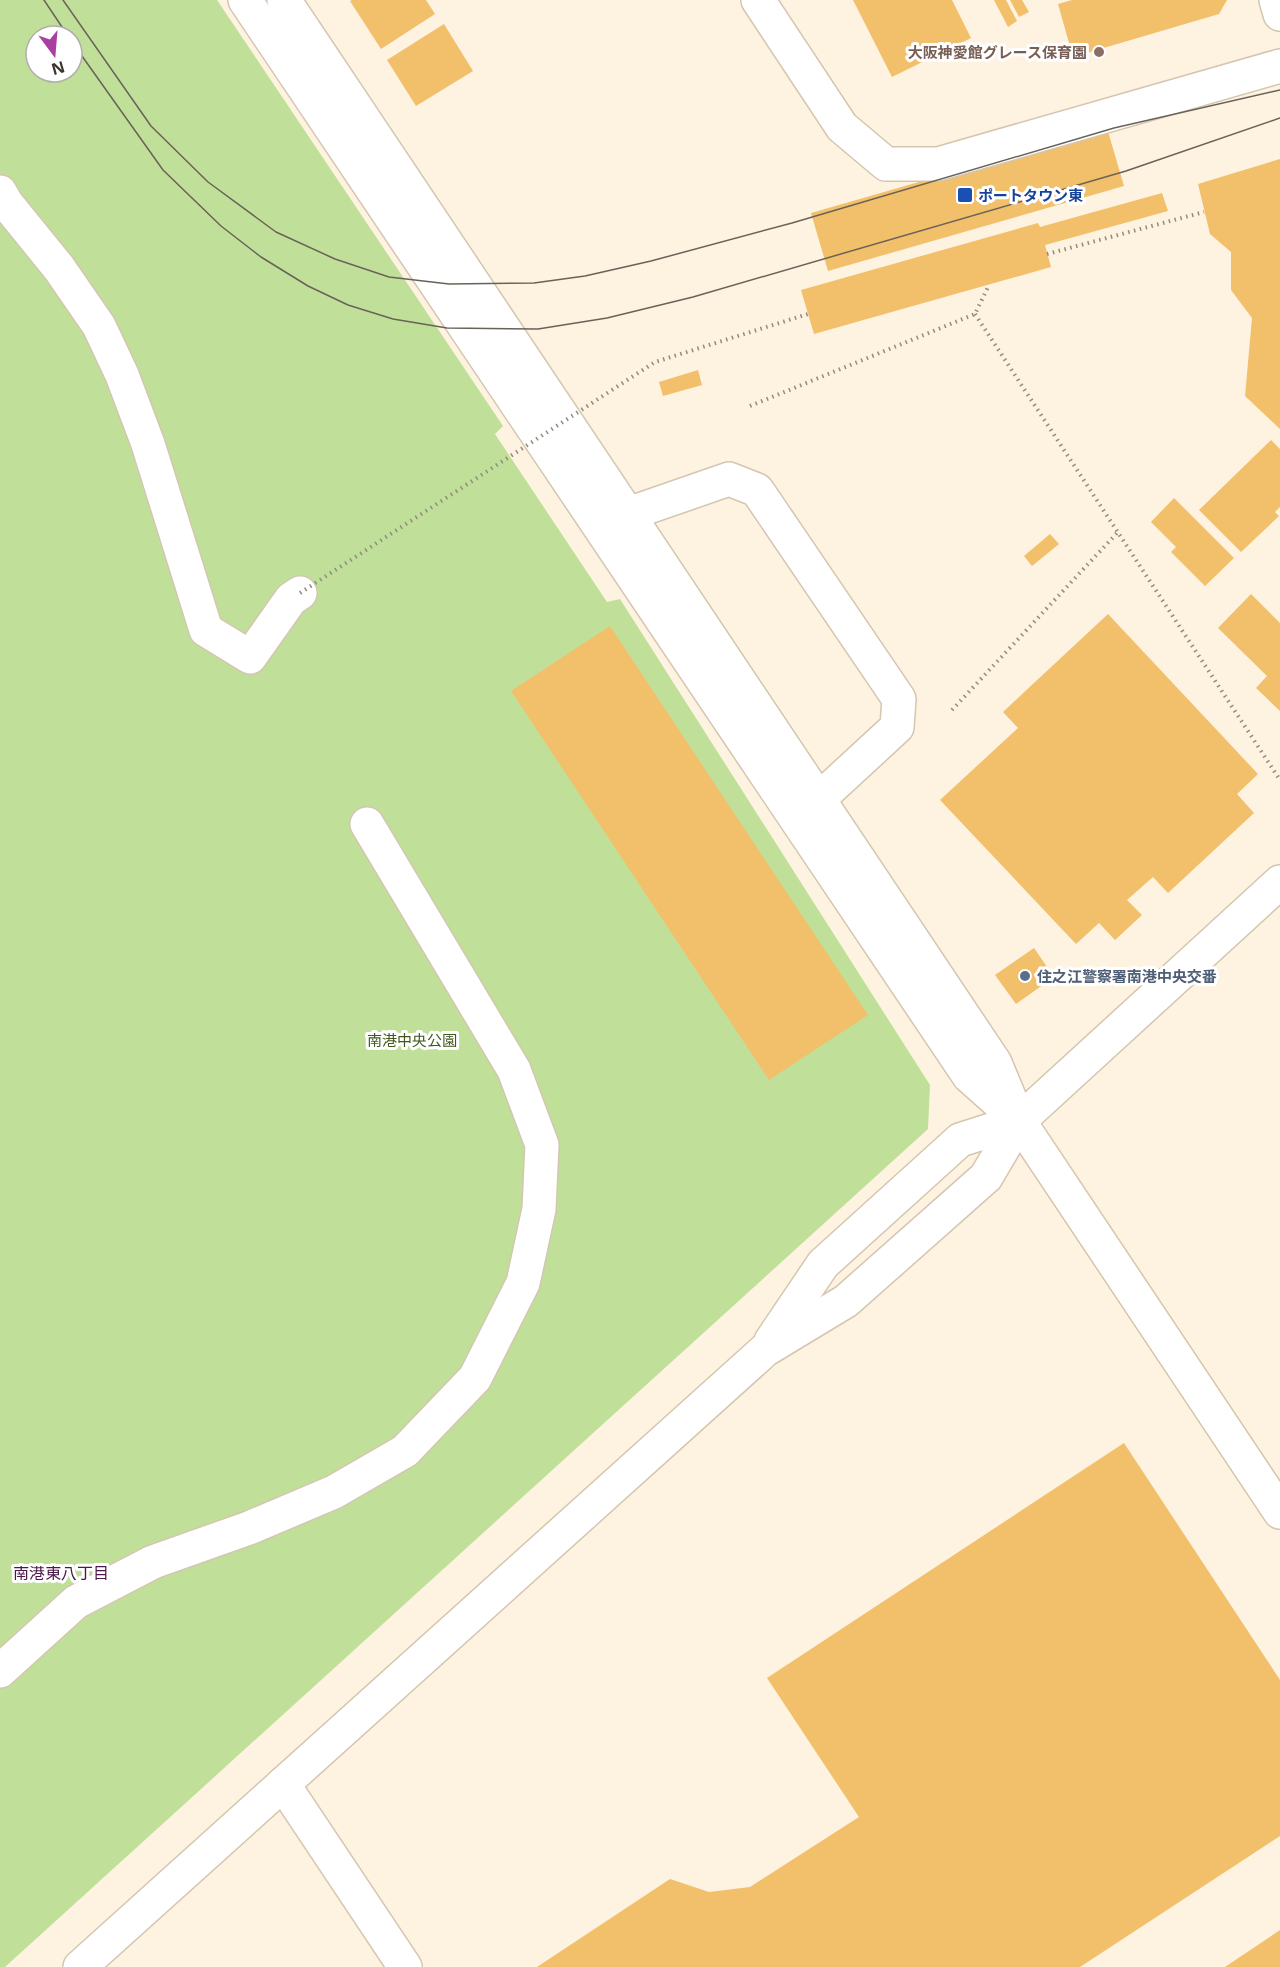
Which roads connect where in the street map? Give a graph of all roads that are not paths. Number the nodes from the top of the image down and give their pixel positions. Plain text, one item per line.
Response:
1 (245, 0) edge
2 (284, 0) edge
3 (758, 0) edge
4 (1276, 0) edge
5 (1280, 14) edge
6 (1280, 66) edge
7 (2, 201) edge
8 (627, 514) junction
9 (300, 592) road end
10 (819, 800) junction
11 (367, 824) dead end
12 (1280, 882) edge
13 (1019, 1121) junction
14 (765, 1350) junction
15 (1280, 1512) edge
16 (0, 1671) edge
17 (283, 1784) junction
18 (80, 1967) edge
19 (405, 1967) edge

1 - 13 street
2 - 8 street
3 - 6 street
4 - 5 street
7 - 9 street
8 - 10 street
8 - 10 street
10 - 13 street
11 - 16 street
12 - 13 street
13 - 14 street
13 - 14 street
13 - 15 street
14 - 17 street
17 - 18 street
17 - 19 street

